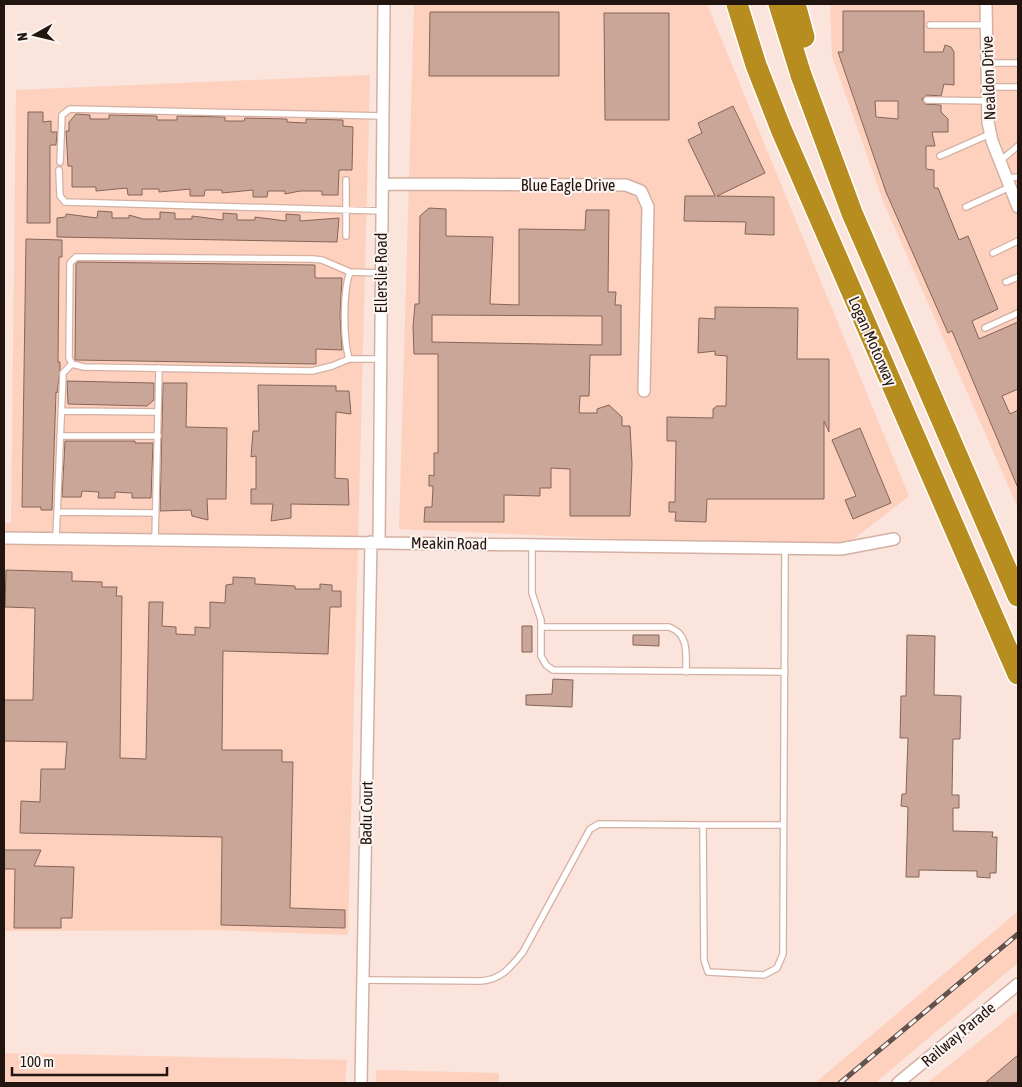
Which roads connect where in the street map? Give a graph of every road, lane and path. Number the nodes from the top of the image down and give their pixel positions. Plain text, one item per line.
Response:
1 (384, 4) edge
2 (737, 4) edge
3 (779, 4) edge
4 (795, 4) edge
5 (986, 4) edge
6 (930, 25) dead end
7 (986, 25) junction
8 (1018, 62) edge
9 (987, 63) junction
10 (1018, 87) edge
11 (987, 88) junction
12 (927, 100) dead end
13 (987, 102) junction
14 (383, 116) junction
15 (990, 134) junction
16 (1018, 146) edge
17 (940, 156) dead end
18 (60, 162) dead end
19 (1000, 162) junction
20 (59, 170) dead end
21 (346, 180) dead end
22 (1012, 181) edge
23 (382, 184) junction
24 (966, 207) dead end
25 (1018, 207) edge
26 (346, 210) junction
27 (382, 211) junction
28 (346, 236) dead end
29 (1018, 241) edge
30 (993, 253) dead end
31 (350, 272) junction
32 (381, 273) junction
33 (879, 276) junction
34 (1018, 277) edge
35 (1006, 282) dead end
36 (1018, 313) edge
37 (985, 328) dead end
38 (349, 359) junction
39 (381, 359) junction
40 (72, 364) junction
41 (160, 368) junction
42 (644, 391) dead end
43 (61, 411) junction
44 (158, 412) junction
45 (60, 436) junction
46 (158, 436) junction
47 (57, 512) junction
48 (156, 513) junction
49 (4, 538) edge
50 (56, 538) junction
51 (894, 539) dead end
52 (155, 540) junction
53 (375, 542) junction
54 (532, 544) junction
55 (785, 548) junction
56 (1018, 596) edge
57 (541, 627) junction
58 (686, 672) junction
59 (785, 672) junction
60 (1018, 674) edge
61 (703, 825) junction
62 (783, 825) junction
63 (363, 980) junction
64 (1018, 984) edge
65 (361, 1083) edge
66 (898, 1083) edge

1 - 14 street, Ellerslie Road
2 - 60 highway, Logan Motorway
3 - 33 highway, Logan Motorway
4 - 33 highway
5 - 7 street, Nealdon Drive
6 - 7 lane
7 - 9 street, Nealdon Drive
8 - 9 lane
9 - 11 street, Nealdon Drive
10 - 11 lane
11 - 13 street, Nealdon Drive
12 - 13 lane
13 - 15 street, Nealdon Drive
14 - 18 lane
14 - 23 street, Ellerslie Road
15 - 17 lane
15 - 19 street, Nealdon Drive
16 - 19 lane
19 - 22 street, Nealdon Drive
20 - 26 lane
21 - 26 lane
22 - 24 lane
22 - 25 street, Nealdon Drive
23 - 27 street, Ellerslie Road
23 - 42 street, Blue Eagle Drive
26 - 27 lane
26 - 28 lane
27 - 32 street, Ellerslie Road
29 - 30 lane
31 - 32 lane
31 - 38 lane
31 - 40 lane
32 - 39 street, Ellerslie Road
33 - 56 highway, Logan Motorway
34 - 35 lane
36 - 37 lane
38 - 39 lane
38 - 41 lane
39 - 53 street, Ellerslie Road
40 - 41 lane
40 - 43 lane
41 - 44 lane
43 - 44 lane
43 - 45 lane
44 - 46 lane
45 - 46 lane
45 - 47 lane
46 - 48 lane
47 - 48 lane
47 - 50 lane
48 - 52 lane
49 - 50 street, Meakin Road
50 - 52 street, Meakin Road
51 - 55 street, Meakin Road
52 - 53 street, Meakin Road
53 - 54 street, Meakin Road
53 - 63 street, Badu Court
54 - 55 street, Meakin Road
54 - 57 lane
55 - 59 lane
57 - 58 lane
57 - 58 lane
58 - 59 lane
59 - 62 lane
61 - 62 lane
61 - 62 lane
61 - 63 lane
63 - 65 street, Badu Court
64 - 66 street, Railway Parade

